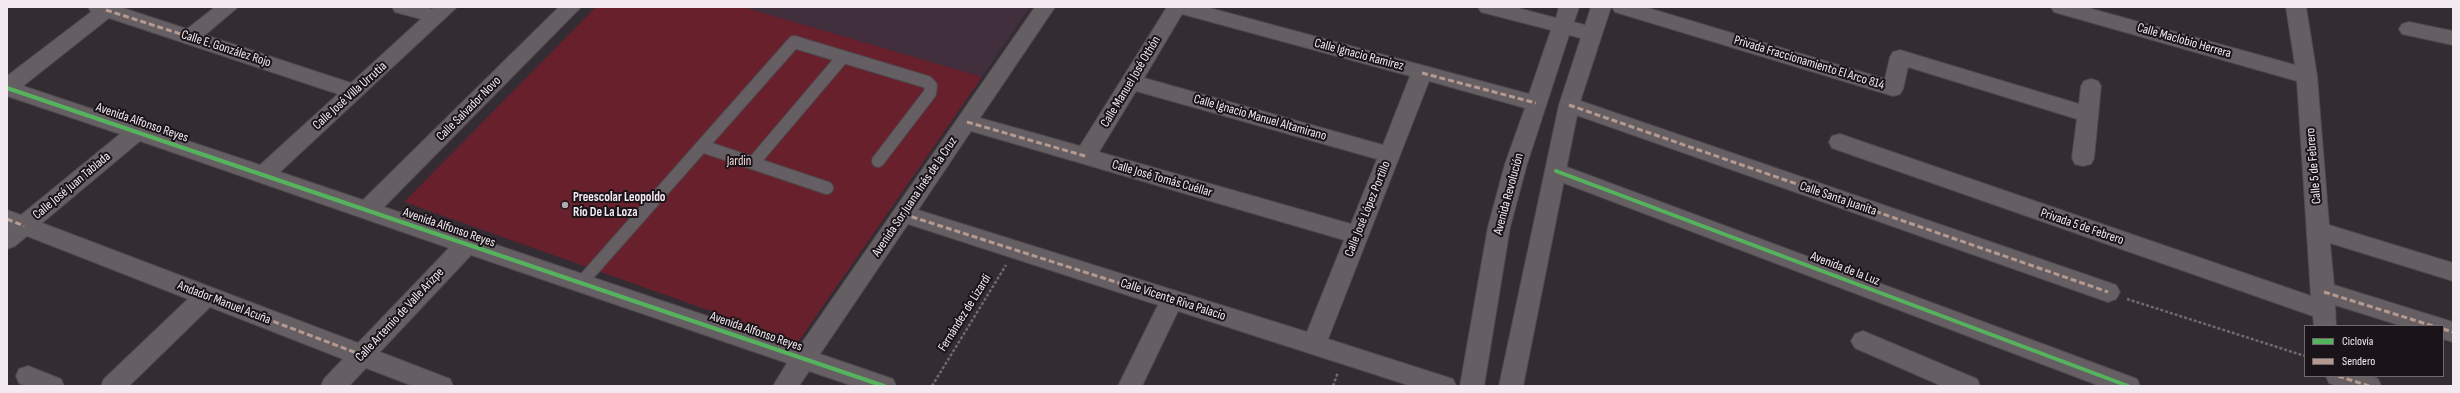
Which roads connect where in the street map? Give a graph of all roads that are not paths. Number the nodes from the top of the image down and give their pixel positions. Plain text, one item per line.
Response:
1 (228, 7) edge
2 (402, 7) edge
3 (571, 7) edge
4 (1045, 7) edge
5 (1177, 7) edge
6 (1181, 7) edge
7 (1488, 7) edge
8 (1601, 7) edge
9 (1622, 7) edge
10 (2061, 7) edge
11 (2296, 7) edge
12 (105, 8) edge
13 (441, 12) edge
14 (1565, 16) edge
15 (2409, 29) dead end
16 (1592, 34) junction
17 (190, 37) junction
18 (2453, 38) edge
19 (843, 57) junction
20 (1422, 73) junction
21 (2307, 76) junction
22 (1131, 82) junction
23 (2091, 86) dead end
24 (7, 87) edge
25 (355, 92) junction
26 (1536, 103) junction
27 (1569, 105) junction
28 (2088, 115) junction
29 (966, 122) junction
30 (137, 132) junction
31 (1840, 142) dead end
32 (702, 146) junction
33 (1390, 155) junction
34 (1086, 156) junction
35 (2083, 158) dead end
36 (878, 161) dead end
37 (753, 163) junction
38 (1556, 171) junction
39 (263, 175) junction
40 (827, 188) dead end
41 (367, 210) junction
42 (904, 214) junction
43 (16, 223) edge
44 (2319, 231) junction
45 (1358, 235) junction
46 (7, 240) edge
47 (467, 244) junction
48 (2453, 272) edge
49 (581, 283) junction
50 (2108, 292) road end
51 (206, 296) junction
52 (1172, 300) junction
53 (2325, 310) edge
54 (2426, 325) edge
55 (1863, 341) dead end
56 (1314, 345) junction
57 (362, 356) junction
58 (804, 359) junction
59 (28, 376) dead end
60 (2341, 377) edge
61 (52, 386) edge
62 (113, 386) edge
63 (333, 386) edge
64 (441, 386) edge
65 (785, 386) edge
66 (884, 386) edge
67 (1130, 386) edge
68 (1444, 386) edge
69 (1472, 386) edge
70 (1511, 386) edge
71 (1968, 386) edge
72 (2128, 386) edge
73 (2369, 386) edge

1 - 17 street
2 - 13 street, Calle José Villa Urrutia
3 - 41 street, Calle Salvador Novo
4 - 29 street, Avenida Sor Juana Inés de la Cruz
5 - 22 street, Calle Manuel José Othón
6 - 20 street, Calle Ignacio Ramírez
7 - 14 street
8 - 16 street
9 - 28 street, Privada Fraccionamiento El Arco 814
10 - 21 street, Calle Maclobio Herrera
11 - 21 street, Calle 5 de Febrero
12 - 17 street, Calle E. González Rojo
12 - 24 street
13 - 25 street, Calle José Villa Urrutia
14 - 16 street
14 - 26 street, Avenida Revolución
15 - 18 street
16 - 27 street
17 - 25 street, Calle E. González Rojo
19 - 32 lane
19 - 36 lane
19 - 37 lane
20 - 26 street, Calle Ignacio Ramírez
20 - 33 street, Calle José López Portillo
21 - 44 street, Calle 5 de Febrero
22 - 33 street, Calle Ignacio Manuel Altamirano
22 - 34 street, Calle Manuel José Othón
23 - 28 street
24 - 30 street, Avenida Alfonso Reyes
25 - 39 street, Calle José Villa Urrutia
26 - 69 street, Avenida Revolución
27 - 38 street
27 - 50 street, Calle Santa Juanita
28 - 35 street
29 - 34 street, Calle José Tomás Cuéllar
29 - 42 street, Avenida Sor Juana Inés de la Cruz
30 - 39 street, Avenida Alfonso Reyes
30 - 43 street, Calle José Juan Tablada
31 - 53 street, Privada 5 de Febrero
32 - 37 lane
32 - 49 lane
33 - 45 street, Calle José López Portillo
34 - 45 street, Calle José Tomás Cuéllar
37 - 40 lane
38 - 70 street
38 - 72 street, Avenida de la Luz
39 - 41 street, Avenida Alfonso Reyes
41 - 47 street, Avenida Alfonso Reyes
42 - 52 street, Calle Vicente Riva Palacio
42 - 58 street, Avenida Sor Juana Inés de la Cruz
43 - 46 street, Calle José Juan Tablada
43 - 51 street, Andador Manuel Acuña
44 - 48 street
44 - 53 street, Calle 5 de Febrero
45 - 56 street, Calle José López Portillo
47 - 49 street, Avenida Alfonso Reyes
47 - 57 street, Calle Artemio de Valle Arizpe
49 - 58 street, Avenida Alfonso Reyes
51 - 57 street, Andador Manuel Acuña
51 - 62 street
52 - 56 street, Calle Vicente Riva Palacio
52 - 67 street
53 - 54 street, Privada 5 de Febrero
55 - 71 street
56 - 68 street, Calle Vicente Riva Palacio
57 - 63 street, Calle Artemio de Valle Arizpe
57 - 64 street, Andador Manuel Acuña
58 - 65 street, Avenida Sor Juana Inés de la Cruz
58 - 66 street, Avenida Alfonso Reyes
59 - 61 street
60 - 73 street

